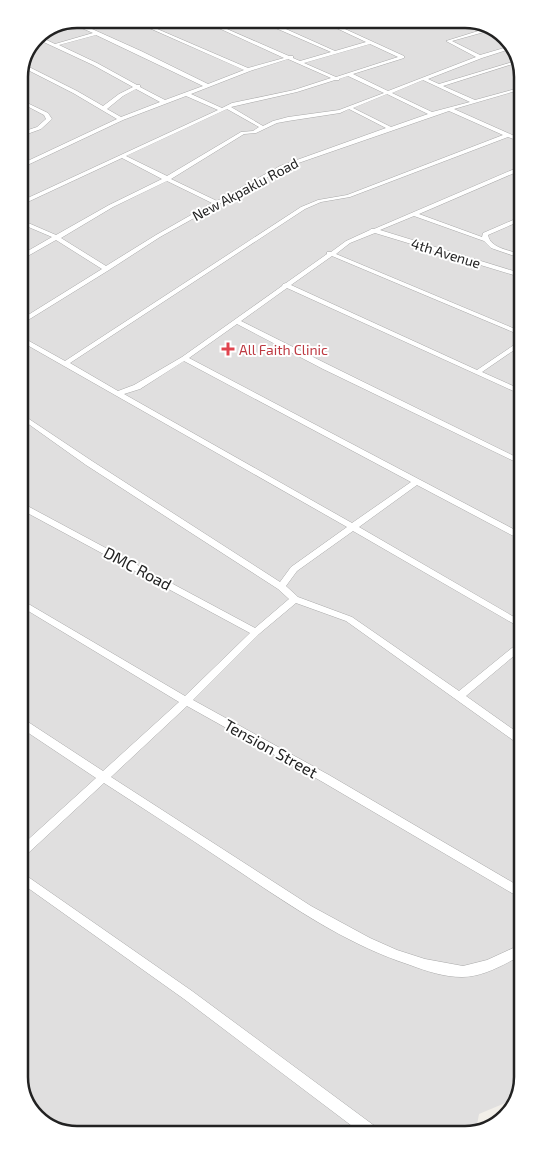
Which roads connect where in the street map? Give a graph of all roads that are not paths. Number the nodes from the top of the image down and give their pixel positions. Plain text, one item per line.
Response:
1 (86, 28) edge
2 (152, 28) edge
3 (222, 28) edge
4 (280, 28) edge
5 (346, 28) edge
6 (341, 29) joint
7 (483, 31) edge
8 (97, 33) junction
9 (44, 40) edge
10 (371, 42) junction
11 (55, 45) junction
12 (504, 49) edge
13 (336, 53) junction
14 (488, 54) junction
15 (480, 57) junction
16 (291, 58) junction
17 (496, 58) dead end
18 (503, 61) dead end
19 (302, 62) junction
20 (511, 64) joint
21 (29, 68) edge
22 (248, 70) junction
23 (349, 74) junction
24 (337, 79) junction
25 (424, 79) junction
26 (138, 86) junction
27 (208, 86) junction
28 (440, 86) junction
29 (514, 91) edge
30 (388, 93) junction
31 (187, 94) junction
32 (164, 102) junction
33 (475, 102) junction
34 (28, 104) edge
35 (225, 108) junction
36 (348, 108) junction
37 (103, 109) junction
38 (449, 109) junction
39 (432, 114) junction
40 (121, 119) junction
41 (264, 128) junction
42 (391, 129) junction
43 (28, 132) edge
44 (508, 135) junction
45 (514, 138) edge
46 (122, 156) junction
47 (28, 163) edge
48 (514, 172) edge
49 (165, 179) junction
50 (28, 200) edge
51 (216, 203) junction
52 (414, 214) junction
53 (514, 222) edge
54 (28, 225) edge
55 (373, 230) junction
56 (56, 238) junction
57 (486, 240) junction
58 (330, 253) junction
59 (514, 254) edge
60 (28, 255) edge
61 (107, 269) junction
62 (514, 273) edge
63 (285, 285) junction
64 (28, 318) edge
65 (236, 321) junction
66 (514, 330) edge
67 (28, 342) edge
68 (514, 348) edge
69 (184, 358) junction
70 (66, 363) junction
71 (478, 372) junction
72 (514, 389) edge
73 (118, 393) junction
74 (28, 421) edge
75 (514, 459) edge
76 (415, 483) junction
77 (28, 509) edge
78 (354, 527) junction
79 (514, 535) edge
80 (281, 586) junction
81 (295, 599) junction
82 (28, 607) edge
83 (514, 621) edge
84 (256, 632) junction
85 (514, 650) edge
86 (459, 697) junction
87 (186, 701) junction
88 (28, 728) edge
89 (514, 735) edge
90 (102, 777) junction
91 (28, 846) edge
92 (28, 882) edge
93 (514, 889) edge
94 (514, 953) edge
95 (363, 1126) edge

1 - 8 street
2 - 22 street
3 - 16 street
4 - 13 street
5 - 6 street
6 - 10 street
7 - 15 street
8 - 11 street
8 - 27 street
9 - 11 street
10 - 13 street
10 - 23 street
11 - 26 street
12 - 14 street
13 - 19 street
14 - 15 street
14 - 17 street
15 - 25 street
16 - 19 street
16 - 22 street
18 - 20 street
19 - 24 street
20 - 28 street
21 - 37 street
22 - 27 street
23 - 24 street
23 - 30 street
24 - 35 street
25 - 28 street
25 - 30 street
26 - 32 street
26 - 37 street
27 - 31 street
28 - 33 street
29 - 33 street, New Akpaklu Road
30 - 36 street
30 - 39 street
31 - 32 street
31 - 35 street
32 - 40 street
33 - 38 street, New Akpaklu Road
34 - 43 street
35 - 41 street
35 - 46 street
36 - 41 street
36 - 42 street
37 - 40 street
38 - 39 street, New Akpaklu Road
38 - 44 street
39 - 42 street, New Akpaklu Road
40 - 47 street
41 - 49 street
42 - 51 street, New Akpaklu Road
44 - 45 street
44 - 70 street
46 - 49 street
46 - 50 street
48 - 52 street
49 - 51 street
49 - 56 street
51 - 61 street, New Akpaklu Road
52 - 55 street
52 - 57 street
53 - 57 street
54 - 56 street
55 - 58 street
55 - 62 street, 4th Avenue
56 - 60 street
56 - 61 street
57 - 59 street
58 - 63 street
58 - 66 street
61 - 64 street, New Akpaklu Road
63 - 65 street
63 - 71 street
65 - 69 street
65 - 75 street
67 - 70 street
68 - 71 street
69 - 73 street
69 - 76 street
70 - 73 street
71 - 72 street
73 - 78 street
74 - 80 street
76 - 78 street
76 - 79 street
77 - 84 street, DMC Road
78 - 80 street
78 - 83 street
80 - 81 street
81 - 84 street
81 - 86 street
82 - 87 street, Tension Street
84 - 87 street
85 - 86 street
86 - 89 street
87 - 90 street
87 - 93 street, Tension Street
88 - 90 street
90 - 91 street
90 - 94 street
92 - 95 street

